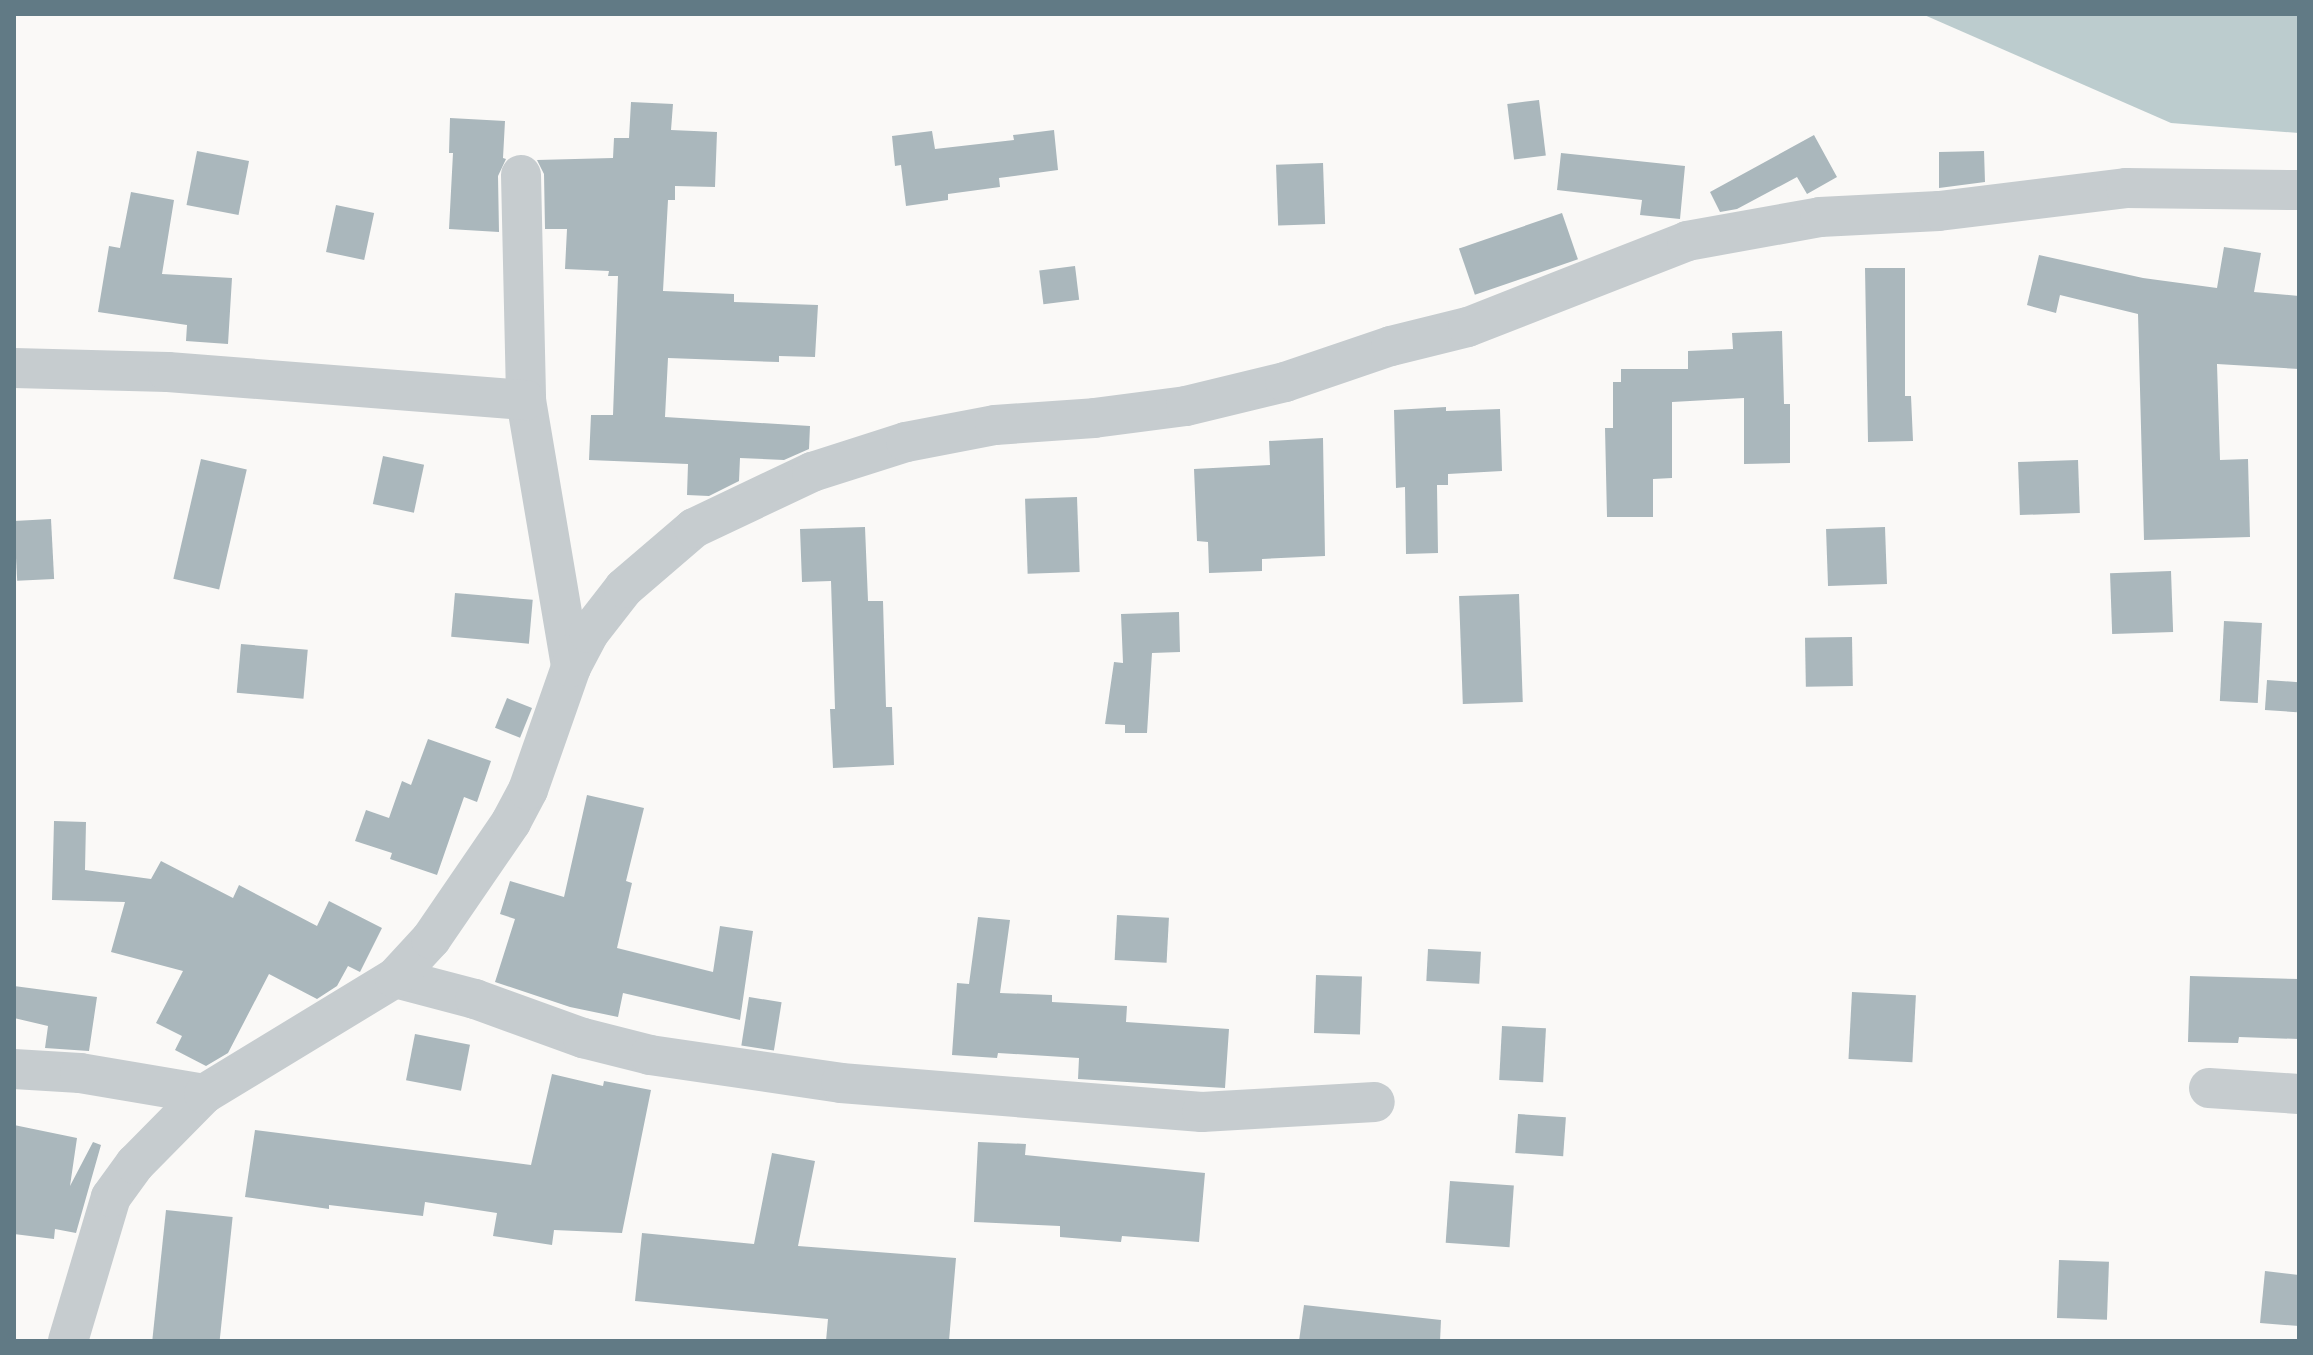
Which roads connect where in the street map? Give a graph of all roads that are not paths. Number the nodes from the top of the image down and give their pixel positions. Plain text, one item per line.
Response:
1 (521, 175) dead end
2 (2299, 190) edge
3 (14, 368) edge
4 (526, 400) junction
5 (571, 667) junction
6 (395, 978) junction
7 (14, 1069) edge
8 (2209, 1088) dead end
9 (204, 1094) junction
10 (2299, 1094) edge
11 (1375, 1102) dead end
12 (68, 1341) edge

1 - 4 street
2 - 5 street
3 - 4 street
4 - 5 street
5 - 6 street
6 - 9 street
6 - 11 street
7 - 9 street
8 - 10 street
9 - 12 street

